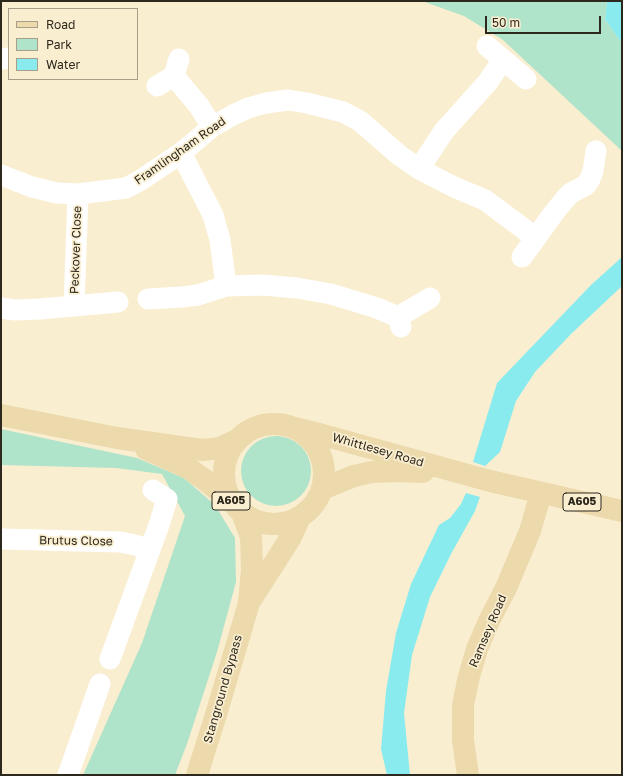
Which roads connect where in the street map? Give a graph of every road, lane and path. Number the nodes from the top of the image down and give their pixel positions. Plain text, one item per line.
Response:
1 (487, 46) dead end
2 (503, 60) junction
3 (170, 74) dead end
4 (526, 79) dead end
5 (212, 127) junction
6 (596, 151) dead end
7 (181, 153) junction
8 (419, 169) junction
9 (1, 175) edge
10 (78, 194) junction
11 (536, 238) junction
12 (522, 257) dead end
13 (226, 286) junction
14 (430, 298) dead end
15 (148, 299) dead end
16 (118, 302) dead end
17 (74, 306) junction
18 (1, 308) edge
19 (4, 414) edge
20 (295, 428) junction
21 (116, 438) junction
22 (237, 440) junction
23 (461, 473) junction
24 (322, 489) junction
25 (153, 490) dead end
26 (541, 493) junction
27 (237, 507) junction
28 (622, 512) edge
29 (300, 517) junction
30 (1, 540) edge
31 (150, 550) junction
32 (249, 603) junction
33 (110, 659) dead end
34 (100, 684) dead end
35 (68, 775) edge
36 (196, 775) edge
37 (468, 775) edge

1 - 2 street
2 - 4 street
2 - 8 street
3 - 5 street
5 - 7 street, Framlingham Road
5 - 8 street, Framlingham Road
6 - 11 street
7 - 10 street, Framlingham Road
7 - 13 street
8 - 11 street, Framlingham Road
9 - 10 street, Framlingham Road
10 - 17 street, Peckover Close
11 - 12 street
13 - 14 street
13 - 15 street
16 - 17 street, Peckover Close
17 - 18 street, Peckover Close
19 - 21 main road
20 - 22 main road, A605
20 - 23 main road, Whittlesey Road / A605
20 - 24 main road, A605
21 - 22 main road
21 - 27 main road
22 - 27 main road, A605
23 - 24 main road, Whittlesey Road / A605
23 - 26 main road, Whittlesey Road / A605
24 - 29 main road, A605
25 - 31 street
26 - 28 main road, A605
26 - 37 main road, Ramsey Road
27 - 29 main road, A605
27 - 32 main road, Stanground Bypass / A605
29 - 32 main road, Stanground Bypass / A605
30 - 31 street, Brutus Close
31 - 33 street
32 - 36 main road, Stanground Bypass / A605
34 - 35 street

